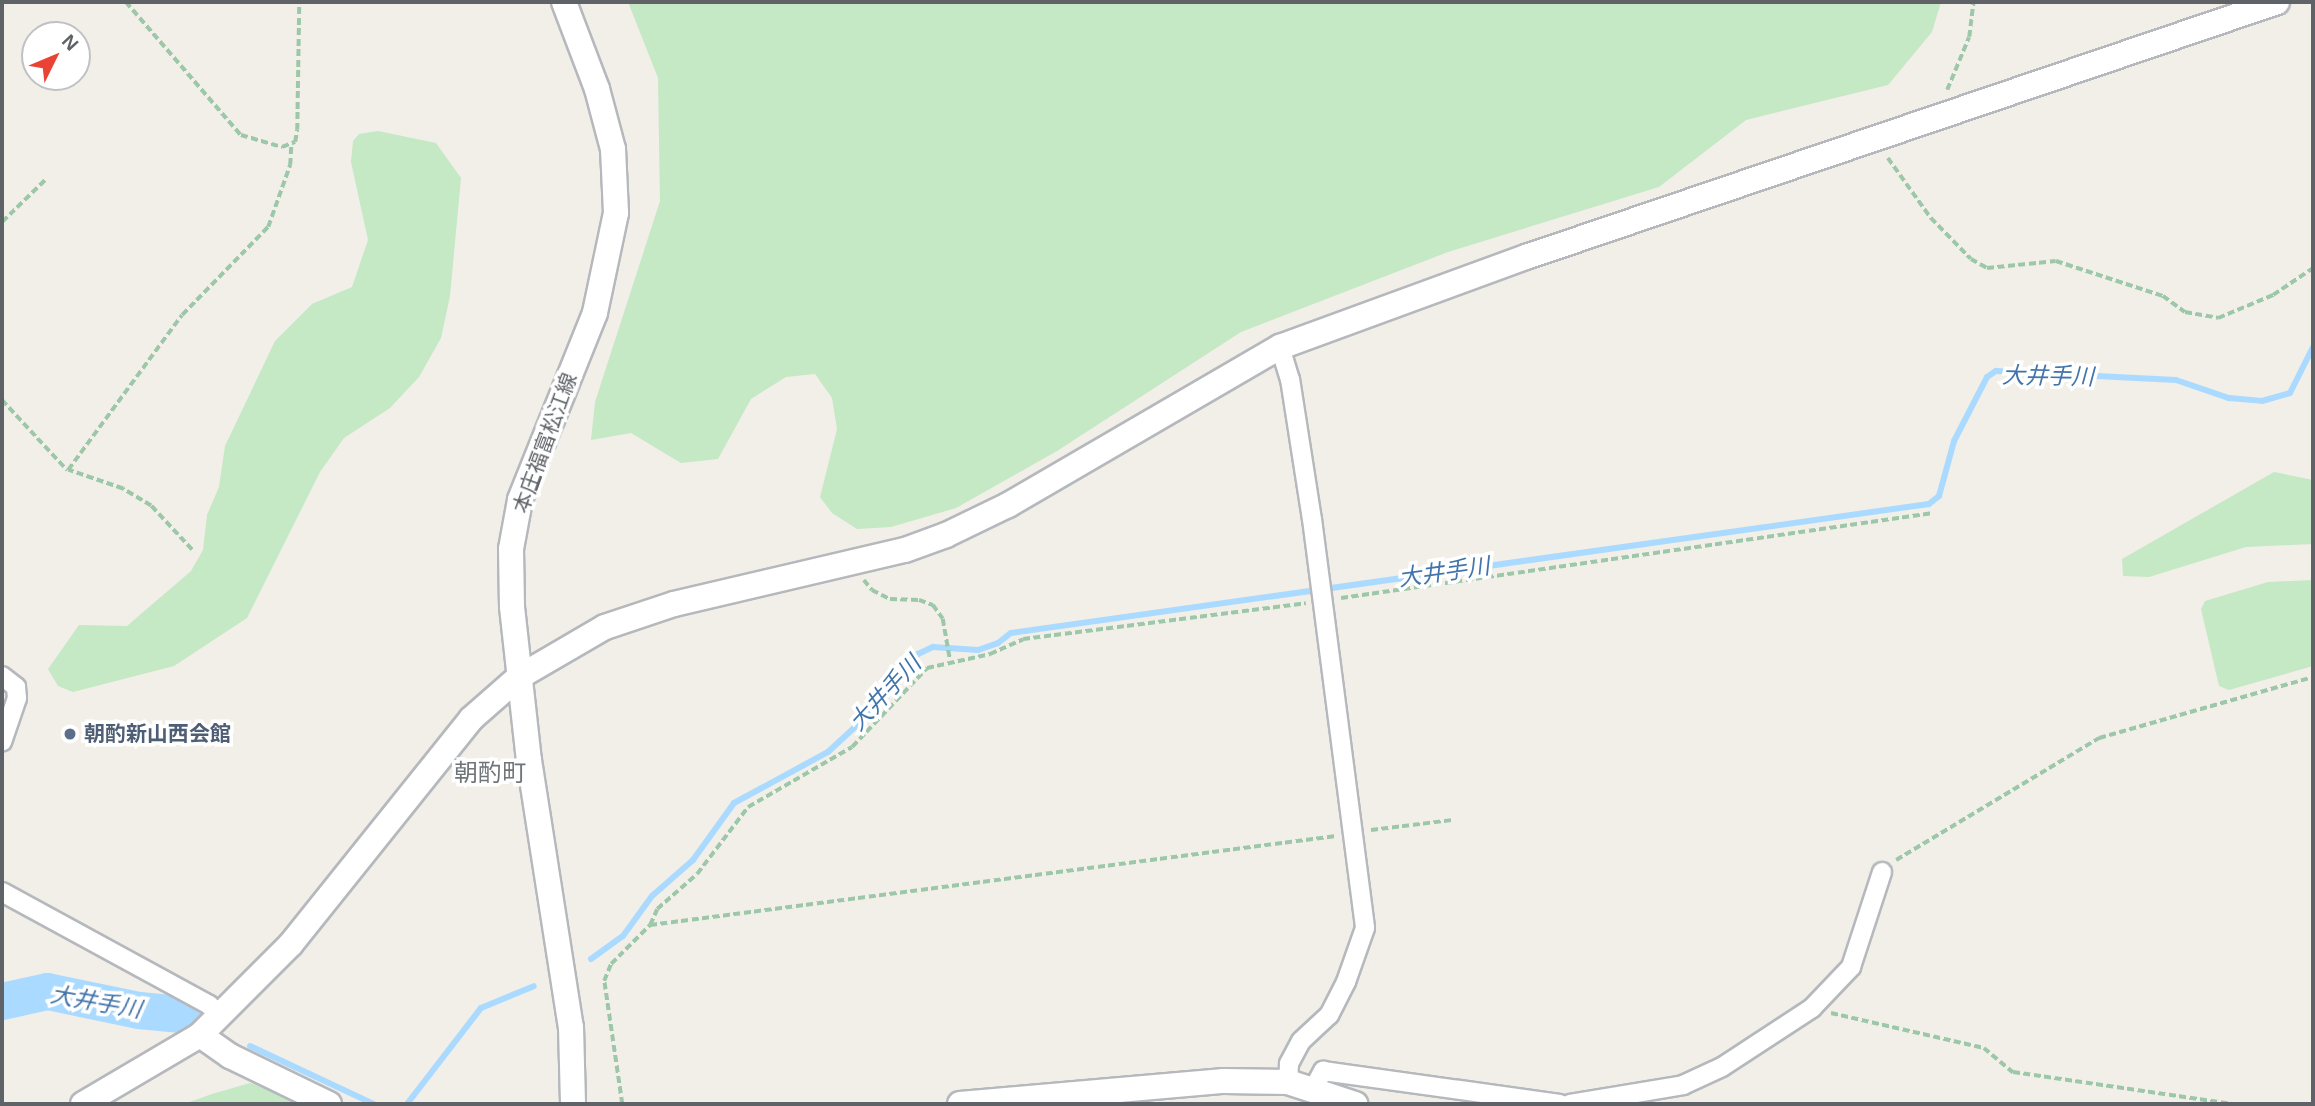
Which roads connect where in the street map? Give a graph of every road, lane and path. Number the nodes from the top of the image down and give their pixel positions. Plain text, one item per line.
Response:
1 (126, 2) edge
2 (299, 2) edge
3 (565, 2) edge
4 (1973, 2) edge
5 (2277, 2) edge
6 (1947, 114) junction
7 (1875, 139) junction
8 (291, 147) junction
9 (45, 180) dead end
10 (2, 222) edge
11 (2313, 268) edge
12 (1280, 347) junction
13 (2, 400) edge
14 (68, 470) junction
15 (1933, 513) dead end
16 (192, 550) dead end
17 (864, 579) dead end
18 (1321, 593) junction
19 (950, 656) junction
20 (2, 676) edge
21 (519, 677) junction
22 (2313, 677) edge
23 (2, 742) edge
24 (1453, 820) dead end
25 (1359, 832) junction
26 (1882, 872) joint
27 (2, 892) edge
28 (650, 925) junction
29 (1812, 1008) junction
30 (222, 1016) junction
31 (200, 1035) junction
32 (1288, 1082) junction
33 (1313, 1089) junction
34 (83, 1104) edge
35 (329, 1104) edge
36 (573, 1104) edge
37 (622, 1104) edge
38 (960, 1104) edge
39 (1354, 1104) edge
40 (1560, 1104) edge
41 (1570, 1104) edge
42 (2233, 1104) edge

1 - 8 path
2 - 8 path
3 - 21 street, 本庄福富松江線
4 - 6 path
5 - 6 street
6 - 7 street
7 - 11 path
7 - 12 street
8 - 14 path
9 - 10 path
12 - 18 street
12 - 21 street
13 - 14 path
14 - 16 path
15 - 18 path
17 - 19 path
18 - 19 path
18 - 25 street
19 - 28 path
20 - 23 street
21 - 30 street
21 - 36 street, 本庄福富松江線
22 - 26 path
24 - 25 path
25 - 28 path
25 - 32 street
26 - 29 street
27 - 30 street
28 - 37 path
29 - 41 street
29 - 42 path
30 - 31 street
31 - 34 street
31 - 35 street
32 - 33 street
32 - 38 street
33 - 39 street
33 - 40 street

